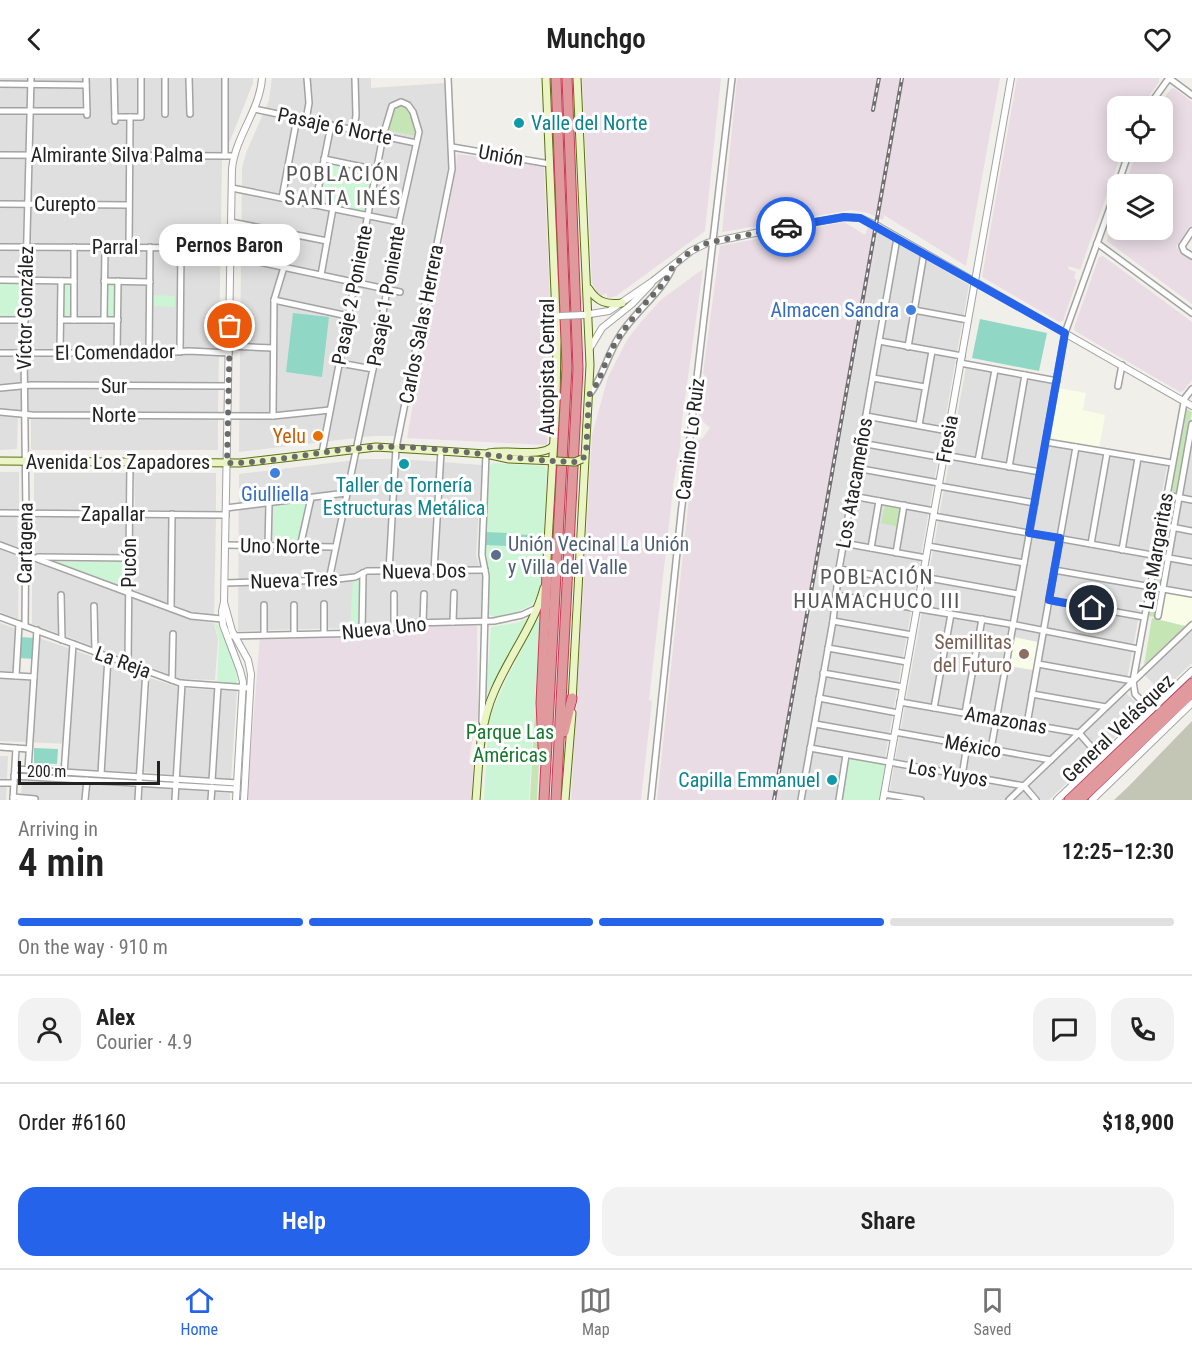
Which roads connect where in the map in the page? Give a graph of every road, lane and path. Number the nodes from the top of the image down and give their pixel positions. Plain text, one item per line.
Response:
1 (114, 78) edge
2 (141, 78) edge
3 (165, 78) edge
4 (189, 78) edge
5 (225, 78) edge
6 (262, 78) edge
7 (307, 78) edge
8 (355, 78) edge
9 (448, 78) edge
10 (546, 78) edge
11 (556, 78) edge
12 (567, 78) edge
13 (577, 78) edge
14 (732, 78) edge
15 (1011, 78) edge
16 (1169, 78) edge
17 (31, 81) edge
18 (86, 81) edge
19 (0, 84) edge
20 (1192, 95) edge
21 (1156, 96) edge
22 (254, 108) junction
23 (0, 111) edge
24 (30, 112) junction
25 (165, 114) dead end
26 (190, 114) dead end
27 (130, 117) junction
28 (297, 118) junction
29 (306, 120) junction
30 (331, 125) junction
31 (354, 130) junction
32 (383, 136) junction
33 (416, 143) junction
34 (452, 147) junction
35 (0, 155) edge
36 (28, 155) junction
37 (130, 155) junction
38 (225, 156) junction
39 (234, 156) junction
40 (324, 159) junction
41 (550, 164) junction
42 (376, 170) junction
43 (232, 188) junction
44 (282, 198) junction
45 (0, 204) edge
46 (27, 204) junction
47 (129, 205) junction
48 (315, 205) junction
49 (333, 208) junction
50 (1107, 215) edge
51 (368, 216) junction
52 (231, 222) junction
53 (399, 222) junction
54 (1192, 231) edge
55 (897, 238) junction
56 (327, 241) junction
57 (714, 241) junction
58 (1097, 243) junction
59 (0, 247) edge
60 (26, 247) junction
61 (74, 247) junction
62 (105, 247) junction
63 (129, 247) junction
64 (150, 247) junction
65 (181, 248) junction
66 (231, 248) junction
67 (924, 253) junction
68 (231, 256) junction
69 (1192, 256) edge
70 (673, 266) junction
71 (284, 267) junction
72 (321, 275) junction
73 (0, 280) edge
74 (25, 281) junction
75 (61, 281) junction
76 (74, 281) junction
77 (105, 281) junction
78 (118, 281) junction
79 (653, 281) junction
80 (150, 282) junction
81 (975, 282) junction
82 (355, 283) junction
83 (587, 286) junction
84 (388, 290) junction
85 (400, 292) dead end
86 (274, 300) junction
87 (622, 303) junction
88 (914, 310) junction
89 (1192, 313) edge
90 (586, 315) junction
91 (348, 316) junction
92 (558, 316) junction
93 (0, 320) edge
94 (24, 320) junction
95 (61, 320) junction
96 (74, 320) junction
97 (104, 320) junction
98 (117, 320) junction
99 (968, 320) junction
100 (1065, 333) junction
101 (879, 341) junction
102 (908, 346) junction
103 (273, 348) junction
104 (590, 348) junction
105 (229, 350) junction
106 (932, 351) junction
107 (180, 352) junction
108 (0, 353) edge
109 (24, 353) junction
110 (60, 353) junction
111 (117, 353) junction
112 (149, 353) junction
113 (961, 360) junction
114 (339, 363) junction
115 (1122, 365) junction
116 (373, 369) junction
117 (995, 369) junction
118 (1025, 375) junction
119 (873, 378) junction
120 (1057, 381) junction
121 (24, 386) junction
122 (228, 386) junction
123 (1118, 386) dead end
124 (925, 387) junction
125 (0, 388) edge
126 (1192, 389) edge
127 (589, 395) junction
128 (1184, 401) junction
129 (1192, 406) edge
130 (330, 410) junction
131 (0, 412) edge
132 (24, 413) junction
133 (228, 415) junction
134 (273, 416) junction
135 (866, 416) junction
136 (1192, 424) edge
137 (918, 425) junction
138 (948, 431) junction
139 (1046, 442) junction
140 (861, 443) junction
141 (554, 445) junction
142 (1076, 447) junction
143 (396, 448) junction
144 (355, 449) junction
145 (441, 451) junction
146 (322, 453) junction
147 (1107, 453) junction
148 (486, 454) junction
149 (944, 456) junction
150 (584, 457) junction
151 (1138, 458) junction
152 (0, 461) edge
153 (25, 461) junction
154 (555, 461) junction
155 (978, 461) junction
156 (130, 462) junction
157 (227, 463) junction
158 (1172, 464) junction
159 (1009, 467) junction
160 (856, 468) junction
161 (1040, 472) junction
162 (939, 484) junction
163 (346, 493) junction
164 (1166, 495) junction
165 (852, 496) junction
166 (1179, 497) junction
167 (311, 498) junction
168 (1192, 500) edge
169 (879, 501) junction
170 (1035, 503) junction
171 (269, 504) junction
172 (904, 505) junction
173 (226, 511) junction
174 (0, 513) edge
175 (26, 513) junction
176 (934, 513) junction
177 (129, 514) junction
178 (172, 514) junction
179 (1161, 525) junction
180 (1173, 528) junction
181 (1192, 531) edge
182 (1029, 533) junction
183 (1060, 538) junction
184 (843, 543) junction
185 (1091, 544) junction
186 (0, 545) edge
187 (225, 545) junction
188 (268, 546) junction
189 (300, 546) junction
190 (928, 546) junction
191 (335, 547) junction
192 (871, 548) junction
193 (1122, 550) junction
194 (896, 553) junction
195 (25, 554) junction
196 (33, 556) junction
197 (1155, 556) junction
198 (129, 558) junction
199 (926, 558) junction
200 (1168, 558) junction
201 (1192, 562) edge
202 (1024, 563) junction
203 (838, 568) junction
204 (434, 570) junction
205 (485, 570) junction
206 (1054, 570) junction
207 (389, 571) junction
208 (363, 573) junction
209 (547, 573) junction
210 (328, 580) junction
211 (922, 580) junction
212 (225, 583) junction
213 (1150, 586) junction
214 (1162, 589) junction
215 (129, 592) junction
216 (454, 593) dead end
217 (394, 594) dead end
218 (424, 594) dead end
219 (1018, 594) junction
220 (1192, 594) edge
221 (62, 595) dead end
222 (836, 595) junction
223 (1049, 600) junction
224 (224, 602) junction
225 (294, 604) dead end
226 (324, 604) dead end
227 (264, 605) dead end
228 (94, 606) dead end
229 (538, 607) junction
230 (171, 608) junction
231 (917, 608) junction
232 (951, 614) junction
233 (1158, 616) dead end
234 (0, 617) edge
235 (1144, 617) junction
236 (222, 619) junction
237 (982, 619) junction
238 (833, 621) junction
239 (423, 622) junction
240 (453, 622) junction
241 (485, 622) junction
242 (22, 625) junction
243 (1192, 625) edge
244 (1013, 626) junction
245 (394, 627) junction
246 (37, 630) junction
247 (1043, 631) junction
248 (294, 633) junction
249 (324, 633) junction
250 (362, 633) junction
251 (172, 634) dead end
252 (264, 634) junction
253 (912, 634) junction
254 (231, 636) junction
255 (62, 640) junction
256 (73, 644) junction
257 (828, 648) junction
258 (1138, 649) junction
259 (94, 652) junction
260 (108, 657) junction
261 (907, 662) junction
262 (128, 664) junction
263 (1038, 664) junction
264 (146, 670) junction
265 (1192, 671) edge
266 (824, 673) junction
267 (0, 675) edge
268 (16, 676) junction
269 (34, 677) junction
270 (172, 680) junction
271 (1133, 681) junction
272 (182, 683) junction
273 (1192, 683) edge
274 (218, 686) junction
275 (903, 687) junction
276 (247, 688) junction
277 (1192, 693) edge
278 (1032, 694) junction
279 (572, 698) junction
280 (819, 698) junction
281 (900, 702) junction
282 (1192, 703) edge
283 (1106, 707) junction
284 (934, 708) junction
285 (1150, 711) junction
286 (898, 713) junction
287 (965, 713) junction
288 (996, 719) junction
289 (814, 724) junction
290 (1027, 724) junction
291 (483, 729) junction
292 (1079, 733) junction
293 (894, 735) junction
294 (967, 745) junction
295 (0, 747) edge
296 (16, 748) junction
297 (810, 748) junction
298 (29, 749) junction
299 (991, 749) junction
300 (846, 755) junction
301 (1101, 758) junction
302 (1052, 760) junction
303 (889, 763) junction
304 (558, 766) junction
305 (28, 770) junction
306 (15, 772) junction
307 (101, 774) junction
308 (64, 775) junction
309 (962, 776) junction
310 (87, 780) junction
311 (139, 780) junction
312 (176, 782) junction
313 (0, 783) edge
314 (14, 783) junction
315 (545, 783) junction
316 (212, 784) junction
317 (237, 786) junction
318 (1024, 786) junction
319 (883, 797) edge
320 (13, 799) edge
321 (35, 799) edge
322 (86, 800) edge
323 (138, 800) edge
324 (175, 800) edge
325 (211, 800) edge
326 (236, 800) edge
327 (244, 800) edge
328 (476, 800) edge
329 (544, 800) edge
330 (556, 800) edge
331 (565, 800) edge
332 (651, 800) edge
333 (801, 800) edge
334 (839, 800) edge
335 (921, 800) edge
336 (1009, 800) edge
337 (1036, 800) edge
338 (1057, 800) edge
339 (1069, 800) edge
340 (1080, 800) edge
341 (1092, 800) edge

1 - 27 street
2 - 27 street
3 - 25 street
4 - 26 street
5 - 38 street
6 - 22 street
7 - 29 street
8 - 31 street
9 - 34 street, Carlos Salas Herrera
10 - 41 main road
11 - 315 highway, Autopista Central
12 - 304 highway, Autopista Central
13 - 83 main road
14 - 57 street, Camino Lo Ruiz
15 - 81 street, Fresia
16 - 20 street
16 - 21 street
17 - 18 street
17 - 19 street
17 - 24 street, Víctor González
18 - 24 street
22 - 28 street, Pasaje 6 Norte
22 - 39 street
23 - 24 street
24 - 36 street, Víctor González
27 - 37 street
28 - 29 street, Pasaje 6 Norte
28 - 44 street
29 - 30 street, Pasaje 6 Norte
30 - 31 street, Pasaje 6 Norte
30 - 40 street
31 - 32 street, Pasaje 6 Norte
32 - 33 street, Pasaje 6 Norte
32 - 33 street, Pasaje 1 Poniente
32 - 42 street, Pasaje 2 Poniente
33 - 53 street, Pasaje 1 Poniente
34 - 41 street, Unión
34 - 143 street, Carlos Salas Herrera
35 - 36 street, Almirante Silva Palma
36 - 37 street, Almirante Silva Palma
36 - 46 street, Víctor González
37 - 38 street, Almirante Silva Palma
37 - 47 street
38 - 39 street, Almirante Silva Palma
39 - 43 street
40 - 42 street
40 - 48 street
41 - 92 main road
42 - 51 street, Pasaje 2 Poniente
43 - 44 street
43 - 52 street
44 - 48 street
45 - 46 street, Curepto
46 - 47 street, Curepto
46 - 60 street, Víctor González
47 - 63 street
48 - 49 street
49 - 51 street
49 - 56 street
50 - 58 street
51 - 53 street
51 - 82 street, Pasaje 2 Poniente
52 - 56 street
52 - 66 street
53 - 84 street, Pasaje 1 Poniente
54 - 69 street
55 - 57 street
55 - 67 street
55 - 101 street, Los Atacameños
56 - 72 street
57 - 70 street
57 - 332 street, Camino Lo Ruiz
58 - 89 street
58 - 100 street
59 - 60 street, Parral
60 - 61 street, Parral
60 - 74 street, Víctor González
61 - 62 street, Parral
61 - 76 street
62 - 63 street, Parral
62 - 77 street
63 - 64 street, Parral
64 - 65 street, Parral
64 - 80 street
65 - 66 street, Parral
65 - 107 street
66 - 68 street
67 - 81 street
67 - 88 street
68 - 71 street
68 - 105 street
70 - 79 street
70 - 127 street
71 - 72 street
71 - 86 street
72 - 82 street
73 - 74 street
74 - 75 street
74 - 94 street, Víctor González
75 - 76 street
75 - 95 street
76 - 96 street
77 - 78 street
77 - 97 street
78 - 80 street
78 - 98 street
79 - 87 street
79 - 104 street
80 - 112 street
81 - 99 street, Fresia
81 - 100 street
82 - 84 street
82 - 91 street, Pasaje 2 Poniente
83 - 87 main road
83 - 90 main road
84 - 85 street
84 - 116 street, Pasaje 1 Poniente
86 - 91 street
86 - 103 street
87 - 90 street
88 - 99 street
88 - 102 street
90 - 92 street, bridge
90 - 104 main road
91 - 114 street, Pasaje 2 Poniente
92 - 141 main road
93 - 94 street
94 - 109 street, Víctor González
95 - 96 street
95 - 110 street
96 - 97 street
97 - 98 street
98 - 111 street
99 - 113 street, Fresia
100 - 115 street
100 - 120 street
101 - 102 street
101 - 119 street, Los Atacameños
102 - 106 street
103 - 105 street, El Comendador
103 - 134 street
104 - 127 main road
105 - 107 street, El Comendador
105 - 122 street
106 - 113 street
106 - 124 street
107 - 112 street, El Comendador
108 - 109 street, El Comendador
109 - 110 street, El Comendador
109 - 121 street, Víctor González
110 - 111 street, El Comendador
111 - 112 street, El Comendador
113 - 117 street
113 - 138 street, Fresia
114 - 116 street
114 - 130 street, Pasaje 2 Poniente
115 - 123 street
115 - 128 street
116 - 144 street, Pasaje 1 Poniente
117 - 118 street
117 - 155 street
118 - 120 street
118 - 159 street
119 - 124 street
119 - 135 street, Los Atacameños
120 - 139 street
121 - 122 street, Sur
121 - 125 street, Sur
121 - 132 street, Víctor González
122 - 133 street
124 - 137 street
126 - 128 street, Las Margaritas
127 - 150 main road
128 - 129 street
128 - 158 street, Las Margaritas
130 - 134 street, Norte
130 - 146 street, Pasaje 2 Poniente
131 - 132 street, Norte
132 - 133 street, Norte
132 - 153 street, Víctor González
133 - 134 street, Norte
133 - 157 street
135 - 137 street
135 - 140 street, Los Atacameños
136 - 166 street, Las Margaritas
137 - 138 street
138 - 149 street, Fresia
139 - 142 street
139 - 161 street
140 - 149 street
140 - 160 street, Los Atacameños
141 - 148 main road, Avenida Los Zapadores
141 - 154 main road
142 - 147 street
142 - 183 street
143 - 144 main road, Avenida Los Zapadores
143 - 145 main road, Avenida Los Zapadores
143 - 207 street, Carlos Salas Herrera
144 - 146 main road, Avenida Los Zapadores
144 - 163 street, Pasaje 1 Poniente
145 - 148 main road, Avenida Los Zapadores
145 - 204 street
146 - 157 main road, Avenida Los Zapadores
147 - 151 street
147 - 185 street
148 - 154 main road, Avenida Los Zapadores
148 - 205 street
149 - 155 street
149 - 162 street, Fresia
150 - 154 main road, Avenida Los Zapadores, bridge
150 - 279 main road
151 - 158 street
151 - 193 street
152 - 153 main road, Avenida Los Zapadores
153 - 156 main road, Avenida Los Zapadores
153 - 175 street, Cartagena
154 - 209 main road
155 - 159 street
156 - 157 main road, Avenida Los Zapadores
156 - 177 street, Pucón
157 - 173 street
158 - 164 street, Las Margaritas
159 - 161 street
160 - 162 street
160 - 165 street, Los Atacameños
161 - 170 street
162 - 170 street
162 - 176 street, Fresia
163 - 167 street, Zapallar
163 - 191 street, Pasaje 1 Poniente
164 - 166 street
164 - 179 street, Las Margaritas
165 - 169 street
165 - 184 street, Los Atacameños
166 - 168 street
166 - 180 street, Las Margaritas
167 - 171 street, Zapallar
167 - 189 street
169 - 172 street
169 - 192 street
170 - 182 street
171 - 173 street, Zapallar
171 - 188 street
172 - 176 street
172 - 194 street
173 - 178 street, Zapallar
173 - 187 street
174 - 175 street, Zapallar
175 - 177 street, Zapallar
175 - 195 street, Cartagena
176 - 182 street
176 - 190 street, Fresia
177 - 178 street, Zapallar
177 - 198 street, Pucón
178 - 230 street
179 - 180 street
179 - 197 street, Las Margaritas
180 - 181 street
180 - 200 street, Las Margaritas
182 - 183 street
182 - 202 street
183 - 185 street
183 - 206 street
184 - 192 street
184 - 203 street, Los Atacameños
185 - 193 street
186 - 195 street
187 - 188 street, Uno Norte
187 - 212 street
188 - 189 street, Uno Norte
189 - 191 street, Uno Norte
190 - 199 street, Fresia
190 - 202 street
191 - 210 street, Pasaje 1 Poniente
192 - 194 street
193 - 197 street
194 - 199 street
195 - 196 street
195 - 242 street, Cartagena
196 - 198 street
196 - 215 street
197 - 200 street
197 - 213 street, Las Margaritas
198 - 215 street, Pucón
199 - 211 street, Fresia
200 - 201 street
200 - 214 street, Las Margaritas
202 - 219 street
203 - 211 street
203 - 222 street, Los Atacameños
204 - 205 street, Nueva Dos
204 - 207 street, Nueva Dos
205 - 241 street
206 - 213 street
206 - 223 street
207 - 208 street, Nueva Dos
208 - 210 street, Nueva Tres
208 - 250 street
209 - 229 main road
209 - 315 highway
210 - 212 street, Nueva Tres
211 - 219 street
211 - 231 street, Fresia
212 - 224 street
213 - 214 street
213 - 235 street, Las Margaritas
214 - 220 street
214 - 233 street, Las Margaritas
215 - 230 street
215 - 262 street, Pucón
216 - 240 street
217 - 245 street
218 - 239 street
219 - 244 street
221 - 255 street
222 - 231 street
222 - 238 street, Los Atacameños
223 - 235 street
223 - 247 street
224 - 236 street
224 - 254 street
225 - 248 street
226 - 249 street
227 - 252 street
228 - 259 street
229 - 241 street, Nueva Uno
229 - 291 main road
230 - 236 street
231 - 232 street
231 - 253 street, Fresia
232 - 237 street
232 - 284 street
234 - 242 street, La Reja
235 - 258 street, Las Margaritas
236 - 254 street
237 - 244 street
237 - 287 street
238 - 253 street
238 - 257 street, Los Atacameños
239 - 240 street, Nueva Uno
239 - 245 street, Nueva Uno
240 - 241 street, Nueva Uno
241 - 291 street
242 - 246 street, La Reja
242 - 268 street, Cartagena
243 - 271 street
244 - 247 street
244 - 288 street
245 - 250 street, Nueva Uno
246 - 255 street, La Reja
246 - 269 street
247 - 258 street
247 - 263 street
248 - 249 street, Nueva Uno
248 - 252 street, Nueva Uno
249 - 250 street, Nueva Uno
251 - 270 street
252 - 254 street, Nueva Uno
253 - 261 street, Fresia
254 - 276 street
254 - 276 street
255 - 256 street, La Reja
256 - 259 street, La Reja
256 - 308 street
257 - 261 street
257 - 266 street, Los Atacameños
258 - 271 street, Las Margaritas
259 - 260 street, La Reja
260 - 262 street, La Reja
260 - 307 street
261 - 275 street, Fresia
262 - 264 street, La Reja
263 - 271 street
263 - 278 street
264 - 270 street, La Reja
264 - 311 street
265 - 285 street
266 - 275 street
266 - 280 street, Los Atacameños
267 - 268 street
268 - 269 street
269 - 298 street
270 - 272 street, La Reja
271 - 283 street
271 - 285 street
272 - 274 street, La Reja
272 - 312 street
273 - 339 highway, General Velásquez
274 - 276 street, La Reja
274 - 316 street
275 - 281 street, Fresia
276 - 317 street
276 - 327 street
277 - 340 highway, General Velásquez
278 - 283 street
278 - 290 street
279 - 304 highway
279 - 331 main road
280 - 286 street
280 - 289 street, Los Atacameños
281 - 284 street, Amazonas
281 - 286 street, Fresia
282 - 341 street
283 - 292 street
284 - 287 street, Amazonas
285 - 301 street
286 - 293 street, Fresia
287 - 288 street, Amazonas
288 - 290 street, Amazonas
288 - 299 street
289 - 293 street, México
289 - 297 street, Los Atacameños
290 - 292 street, Amazonas
291 - 328 main road
292 - 301 street
292 - 302 street
293 - 294 street, México
293 - 303 street, Fresia
294 - 299 street, México
294 - 309 street
295 - 296 street
296 - 298 street
296 - 306 street
297 - 300 street, Los Yuyos
297 - 333 street, Los Atacameños
298 - 305 street
299 - 302 street, México
300 - 303 street, Los Yuyos
300 - 334 street
301 - 338 street
302 - 318 street
303 - 309 street, Los Yuyos
303 - 319 street, Fresia
304 - 330 highway, Autopista Central
305 - 306 street
305 - 308 street
306 - 308 street
306 - 314 street
307 - 308 street
307 - 311 street
308 - 310 street
309 - 318 street, Los Yuyos
310 - 311 street
310 - 322 street
311 - 312 street
311 - 323 street
312 - 316 street
312 - 324 street
313 - 314 street
314 - 320 street
315 - 329 highway, Autopista Central
316 - 317 street
316 - 325 street
317 - 326 street
318 - 336 street
318 - 337 street
319 - 335 street
320 - 321 street

